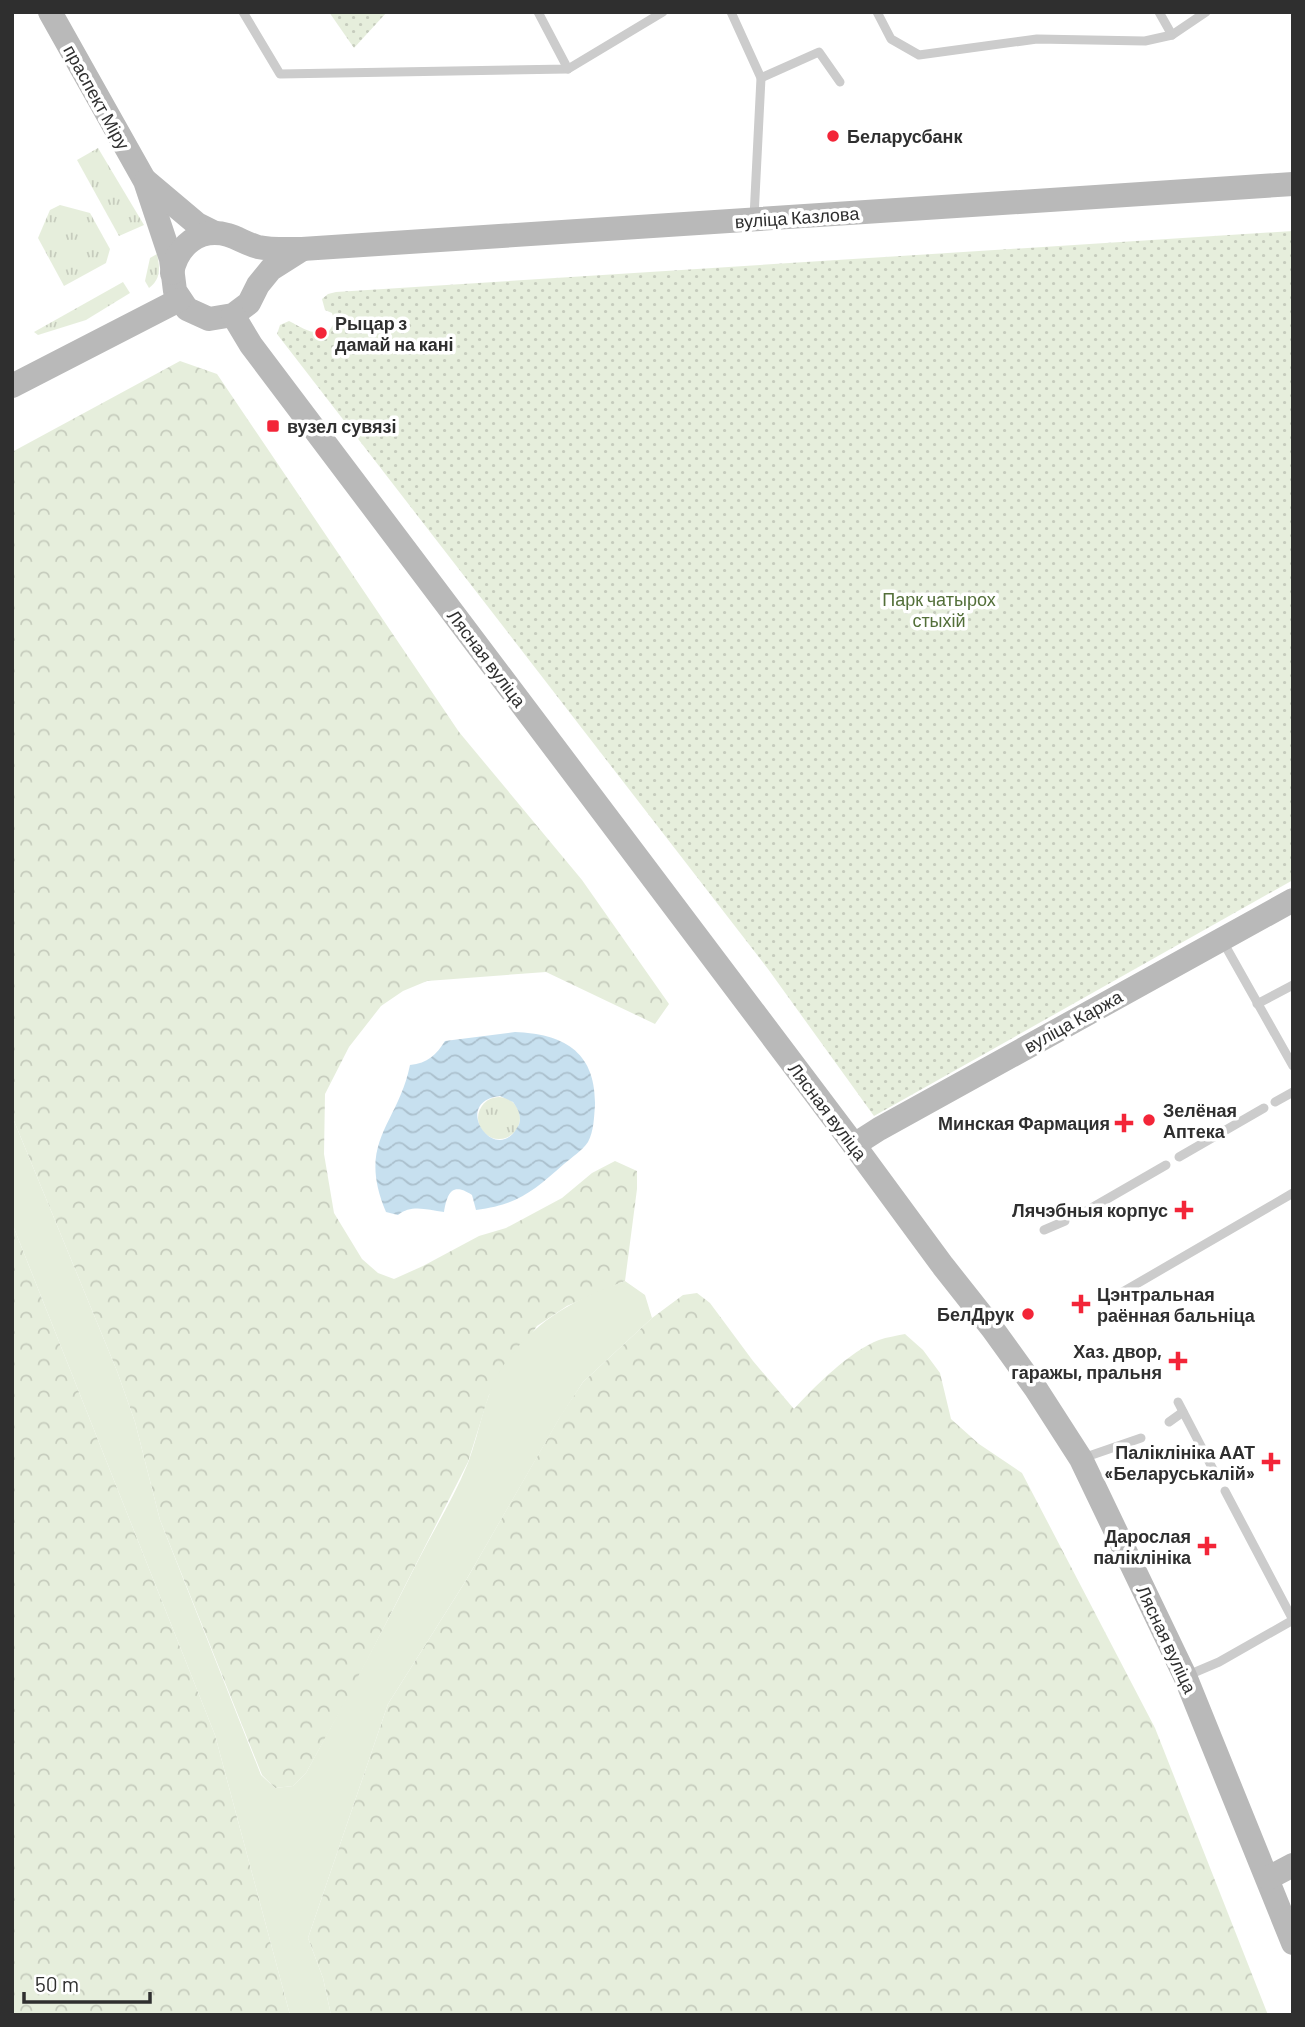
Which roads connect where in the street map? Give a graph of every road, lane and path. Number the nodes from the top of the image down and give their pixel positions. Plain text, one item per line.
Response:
1 (50, 12) edge
2 (243, 12) edge
3 (538, 12) edge
4 (663, 12) edge
5 (731, 12) edge
6 (877, 12) edge
7 (1159, 12) edge
8 (1206, 12) edge
9 (1172, 35) junction
10 (568, 69) junction
11 (761, 78) junction
12 (840, 82) dead end
13 (145, 181) junction
14 (1293, 184) edge
15 (754, 220) junction
16 (215, 233) junction
17 (240, 241) junction
18 (302, 250) junction
19 (172, 273) junction
20 (258, 285) junction
21 (179, 300) junction
22 (233, 315) junction
23 (12, 386) edge
24 (1293, 900) edge
25 (1221, 939) junction
26 (1293, 985) edge
27 (1257, 1004) junction
28 (1293, 1066) edge
29 (1293, 1092) edge
30 (1275, 1102) dead end
31 (1264, 1108) dead end
32 (854, 1145) junction
33 (1179, 1157) dead end
34 (1166, 1165) dead end
35 (1293, 1193) edge
36 (1081, 1214) dead end
37 (1065, 1221) dead end
38 (1044, 1230) dead end
39 (1114, 1297) dead end
40 (1178, 1402) dead end
41 (1183, 1412) junction
42 (1169, 1422) dead end
43 (1141, 1438) dead end
44 (1081, 1459) junction
45 (1216, 1475) dead end
46 (1225, 1491) dead end
47 (1293, 1620) edge
48 (1185, 1676) junction
49 (1293, 1865) edge
50 (1268, 1878) junction
51 (1293, 1943) edge

1 - 13 main road, праспект Міру
2 - 10 lane
3 - 10 lane
4 - 10 lane
5 - 11 lane
6 - 9 lane
7 - 9 lane
8 - 9 lane
11 - 12 lane
11 - 15 lane
13 - 16 main road
13 - 19 main road
14 - 15 main road, вуліца Казлова
15 - 18 main road, вуліца Казлова
16 - 17 main road
16 - 19 main road
17 - 18 main road, вуліца Казлова
17 - 20 main road
18 - 20 main road
19 - 21 main road
20 - 22 main road
21 - 22 main road
21 - 23 main road
22 - 32 main road, Лясная вуліца
24 - 25 main road, вуліца Каржа
25 - 27 lane
25 - 32 main road, вуліца Каржа
26 - 27 lane
27 - 28 lane
29 - 30 lane
31 - 33 lane
32 - 44 main road, Лясная вуліца
34 - 36 lane
35 - 39 lane
37 - 38 lane
40 - 41 lane
41 - 42 lane
41 - 45 lane
43 - 44 lane
44 - 48 main road, Лясная вуліца
46 - 47 lane
47 - 48 lane
48 - 50 main road, Лясная вуліца
49 - 50 main road
50 - 51 main road, Лясная вуліца

